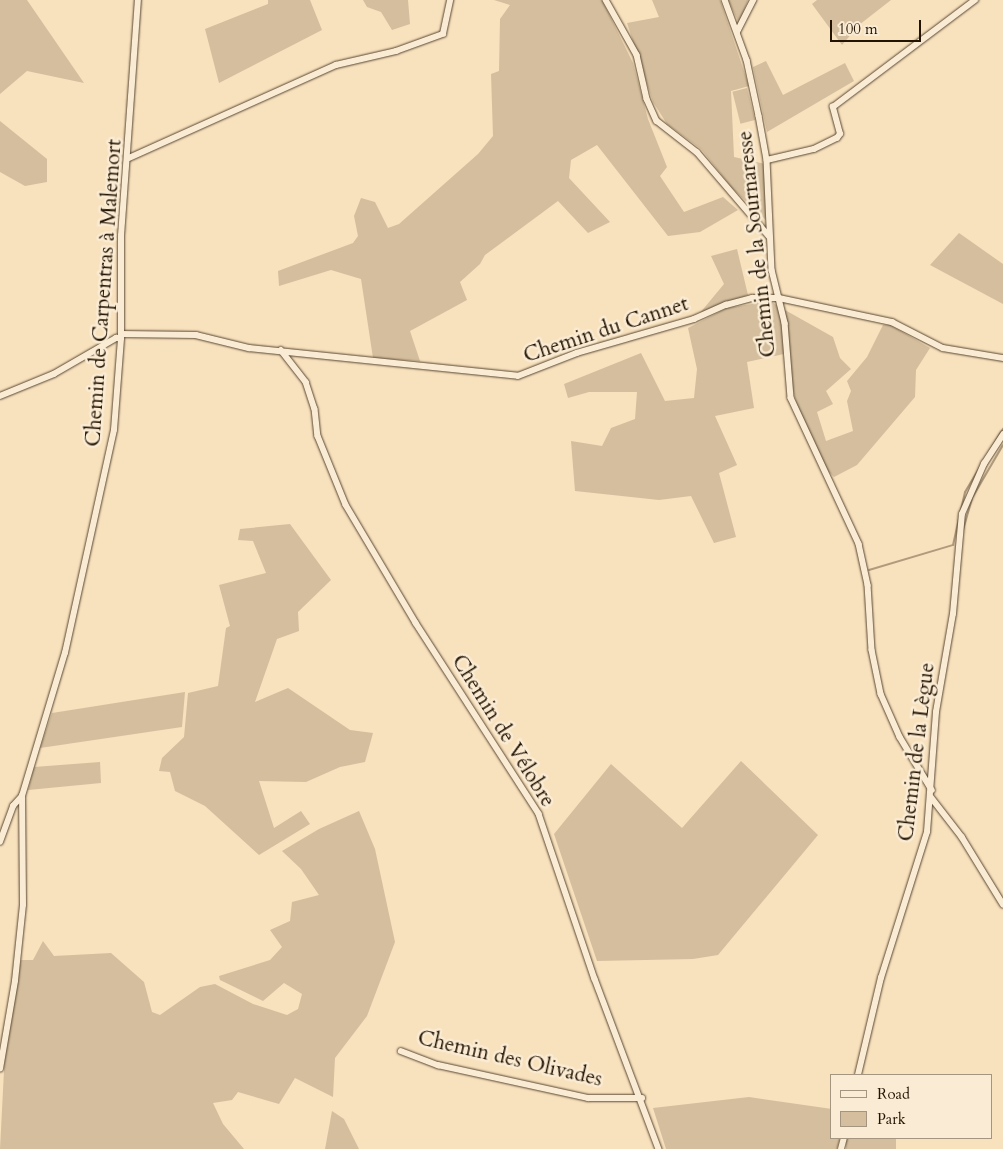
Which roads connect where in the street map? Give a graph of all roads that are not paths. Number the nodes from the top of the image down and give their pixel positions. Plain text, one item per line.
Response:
1 (138, 0) edge
2 (450, 0) edge
3 (606, 0) edge
4 (725, 0) edge
5 (753, 0) edge
6 (976, 0) edge
7 (738, 32) junction
8 (128, 158) junction
9 (767, 160) junction
10 (769, 237) junction
11 (779, 298) junction
12 (120, 336) junction
13 (281, 350) junction
14 (1003, 358) edge
15 (0, 396) edge
16 (1003, 435) edge
17 (932, 790) junction
18 (22, 796) junction
19 (931, 797) junction
20 (0, 842) edge
21 (1003, 904) edge
22 (401, 1051) dead end
23 (0, 1069) edge
24 (858, 1074) edge
25 (642, 1098) junction
26 (660, 1149) edge

1 - 8 street, Chemin de Carpentras à Malemort
2 - 8 street
3 - 10 street
4 - 7 street, Chemin de la Sournaresse
5 - 7 street
6 - 9 street
7 - 9 street, Chemin de la Sournaresse
8 - 12 street, Chemin de Carpentras à Malemort
9 - 10 street, Chemin de la Sournaresse
10 - 11 street, Chemin de la Sournaresse
11 - 13 street, Chemin du Cannet
11 - 14 street, Chemin du Cannet
11 - 17 street, Chemin de la Sournaresse
12 - 13 street, Chemin du Cannet
12 - 15 street
12 - 18 street, Chemin de Carpentras à Malemort
13 - 25 street, Chemin de Vélobre
16 - 17 street, Chemin de la Lègue
17 - 19 street, Chemin de la Lègue
18 - 20 street, Chemin de Carpentras à Malemort
18 - 23 street
19 - 21 street
19 - 24 street, Chemin de la Lègue
22 - 25 street, Chemin des Olivades
25 - 26 street, Chemin de Vélobre

